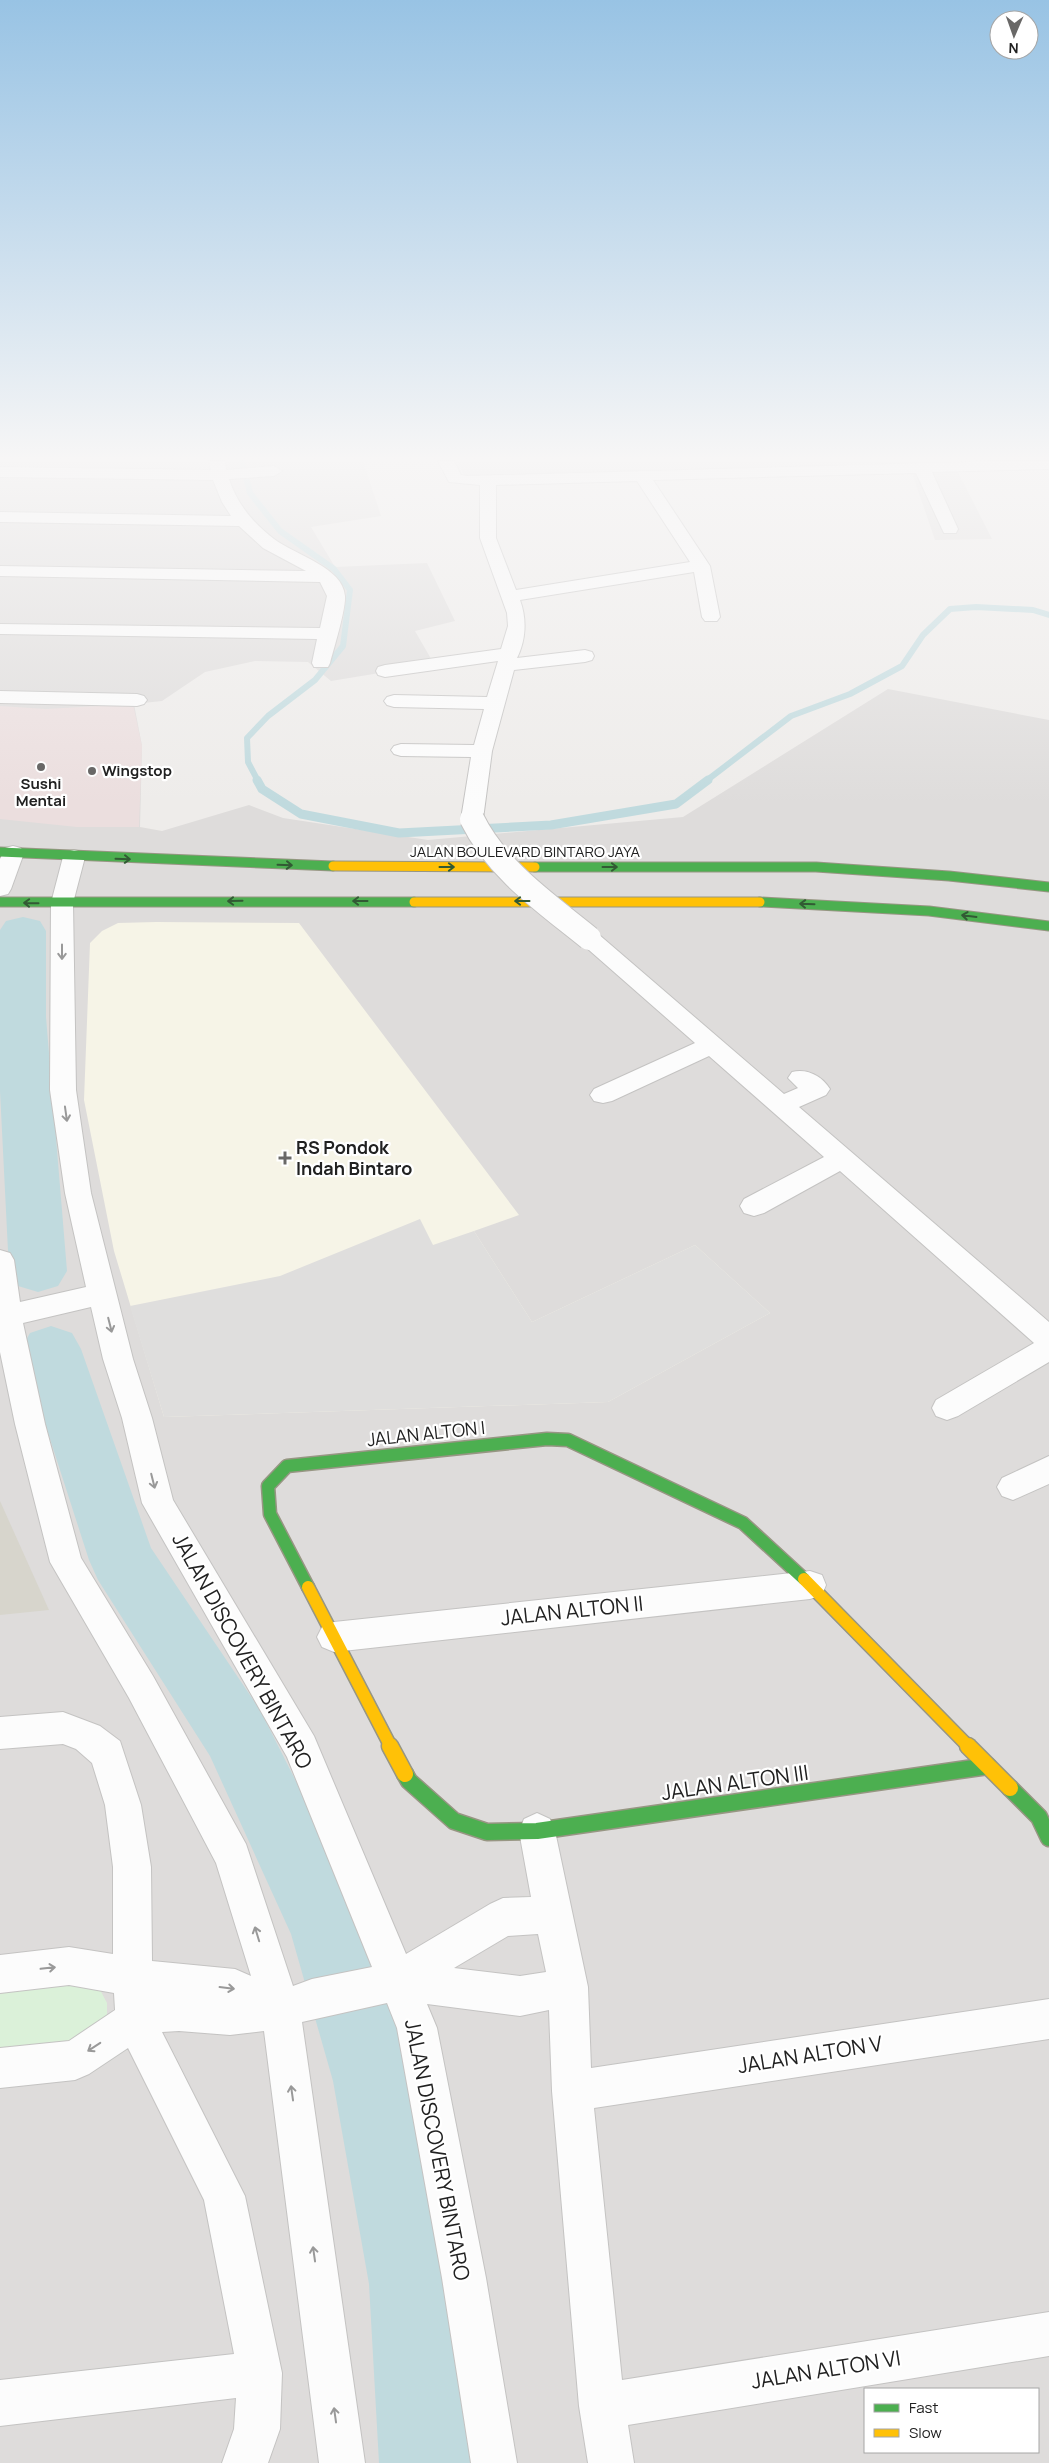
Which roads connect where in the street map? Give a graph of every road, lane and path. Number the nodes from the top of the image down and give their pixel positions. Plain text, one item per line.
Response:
1 (270, 576) edge
2 (502, 576) edge
3 (637, 576) edge
4 (703, 576) edge
5 (328, 577) joint
6 (509, 596) junction
7 (711, 617) dead end
8 (0, 629) edge
9 (328, 634) junction
10 (585, 656) dead end
11 (508, 660) junction
12 (321, 663) dead end
13 (385, 671) dead end
14 (0, 696) edge
15 (136, 700) dead end
16 (394, 701) dead end
17 (494, 703) junction
18 (401, 750) dead end
19 (482, 751) junction
20 (7, 853) edge
21 (74, 857) junction
22 (1023, 884) junction
23 (1049, 887) edge
24 (0, 889) edge
25 (1035, 897) dead end
26 (0, 902) edge
27 (62, 903) junction
28 (1032, 913) dead end
29 (1018, 921) junction
30 (1049, 926) edge
31 (712, 1045) junction
32 (801, 1078) dead end
33 (603, 1095) dead end
34 (781, 1105) junction
35 (843, 1158) junction
36 (754, 1206) dead end
37 (0, 1260) edge
38 (102, 1294) junction
39 (7, 1316) junction
40 (1049, 1339) edge
41 (1049, 1348) edge
42 (946, 1408) dead end
43 (287, 1466) joint
44 (1049, 1469) edge
45 (1013, 1487) dead end
46 (810, 1585) junction
47 (334, 1637) junction
48 (0, 1733) edge
49 (988, 1766) junction
50 (537, 1831) junction
51 (1049, 1838) edge
52 (555, 1915) junction
53 (0, 1974) edge
54 (133, 1977) junction
55 (383, 1984) junction
56 (568, 1987) junction
57 (296, 2005) junction
58 (1049, 2019) edge
59 (135, 2020) junction
60 (0, 2068) edge
61 (572, 2091) junction
62 (1049, 2334) edge
63 (260, 2373) junction
64 (0, 2402) edge
65 (602, 2406) junction
66 (245, 2463) edge
67 (342, 2463) edge
68 (494, 2463) edge
69 (611, 2463) edge

1 - 5 street
2 - 6 street
3 - 6 street
4 - 7 street
5 - 9 street
6 - 11 street
8 - 9 street
9 - 12 street
10 - 11 street
11 - 13 street
11 - 17 street
14 - 15 street
16 - 17 street
17 - 19 street
18 - 19 street
19 - 31 street, bridge
20 - 21 main road, JALAN BOULEVARD BINTARO JAYA
20 - 24 street
21 -> 22 main road, JALAN BOULEVARD BINTARO JAYA
21 - 27 street, JALAN DISCOVERY BINTARO
22 - 23 main road, JALAN BOULEVARD BINTARO JAYA
22 - 25 main road
27 -> 26 main road
29 -> 27 main road
27 -> 38 street, JALAN DISCOVERY BINTARO
28 - 29 main road
29 - 30 main road
31 - 33 street
31 - 34 street
32 - 34 street
34 - 35 street
35 - 36 street
35 - 40 street
37 - 39 street
38 - 39 street
38 -> 55 street, JALAN DISCOVERY BINTARO
57 -> 39 street
41 - 42 street
43 - 46 main road, JALAN ALTON I
43 - 47 main road, JALAN ALTON III
44 - 45 street
46 - 47 street, JALAN ALTON II
46 - 49 main road
47 - 50 main road, JALAN ALTON III
48 - 54 street
49 - 50 main road, JALAN ALTON III
49 - 51 main road
50 - 52 street
52 - 55 street
52 - 56 street
53 -> 54 street
54 -> 57 street
54 - 59 street
55 - 56 street
55 - 57 street
55 - 68 street, JALAN DISCOVERY BINTARO
56 - 61 street
57 - 59 street
67 -> 57 street
58 - 61 street, JALAN ALTON V
59 -> 60 street
59 - 63 street
61 - 65 street
62 - 65 street, JALAN ALTON VI
63 - 64 street
63 - 66 street
65 - 69 street

